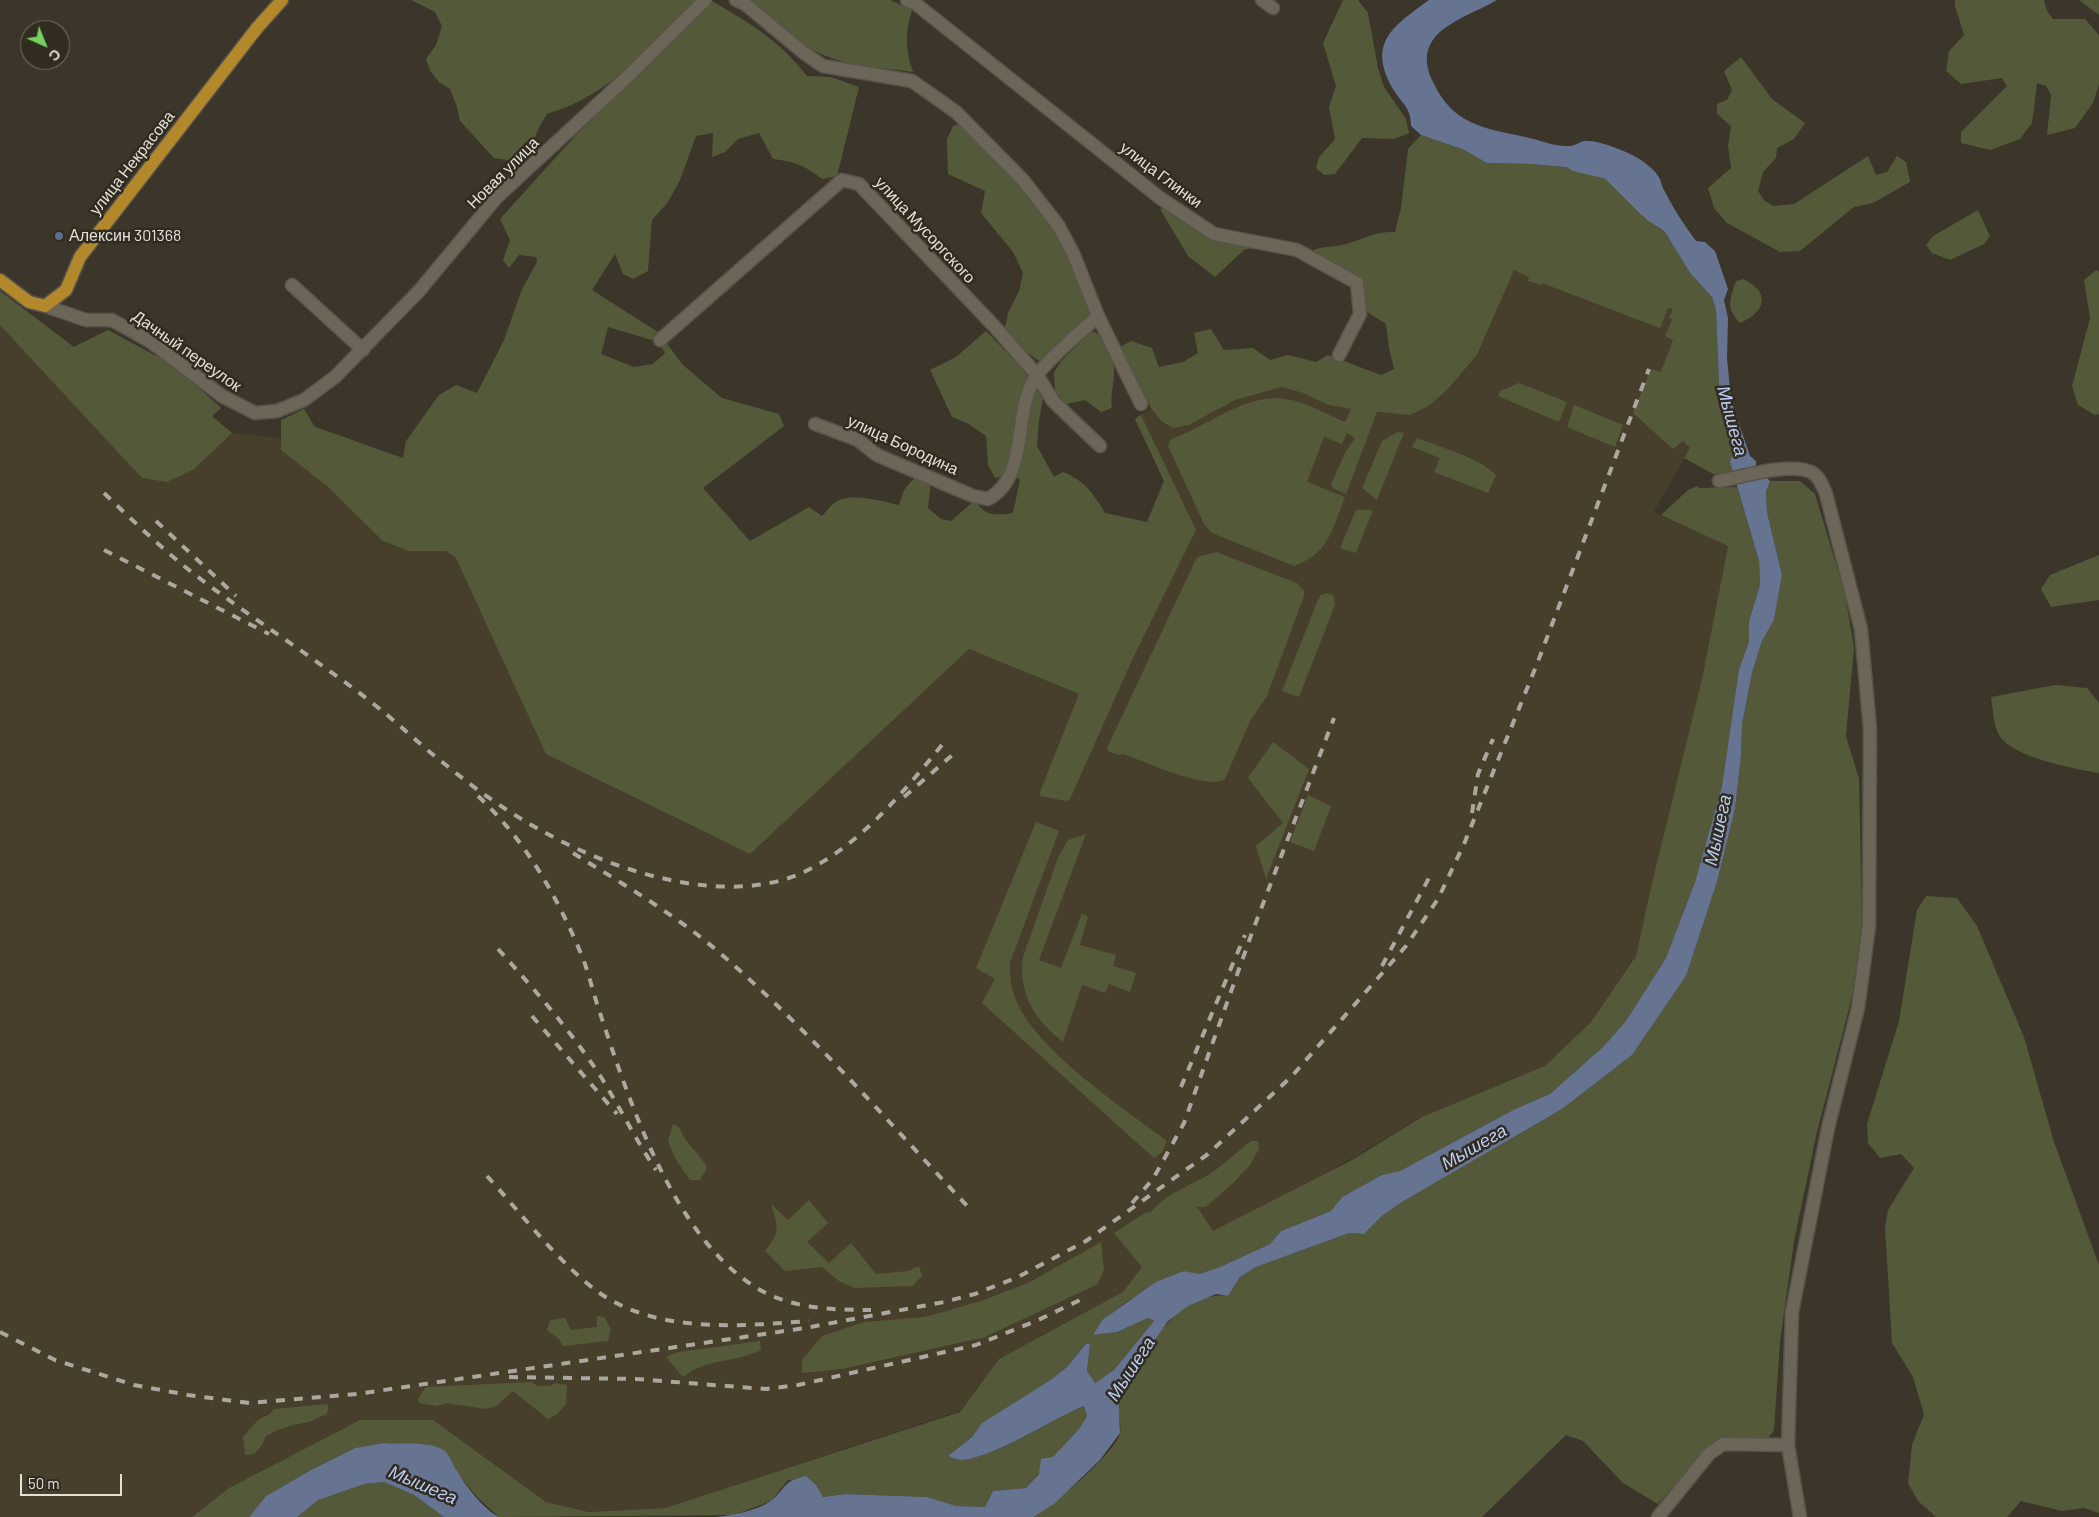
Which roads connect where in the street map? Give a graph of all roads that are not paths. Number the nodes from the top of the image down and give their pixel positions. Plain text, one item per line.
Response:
1 (282, 0) edge
2 (706, 0) edge
3 (736, 0) edge
4 (907, 0) edge
5 (1262, 0) edge
6 (1273, 8) dead end
7 (0, 280) edge
8 (292, 285) dead end
9 (45, 306) junction
10 (1098, 316) junction
11 (660, 340) dead end
12 (363, 350) junction
13 (1338, 355) dead end
14 (1037, 375) junction
15 (309, 396) joint
16 (1142, 404) dead end
17 (815, 424) dead end
18 (1100, 446) dead end
19 (1719, 481) dead end
20 (1788, 1445) junction
21 (1658, 1517) edge
22 (1800, 1517) edge

1 - 9 main road, улица Некрасова
2 - 12 street, Новая улица
3 - 10 street
4 - 13 street, улица Глинки
5 - 6 street
7 - 9 main road
8 - 12 street
9 - 15 street, Дачный переулок
10 - 14 street
10 - 16 street
11 - 14 street, улица Мусоргского
12 - 15 street, Новая улица
14 - 17 street, улица Бородина
14 - 18 street, улица Мусоргского
19 - 20 street
20 - 21 street
20 - 22 street

